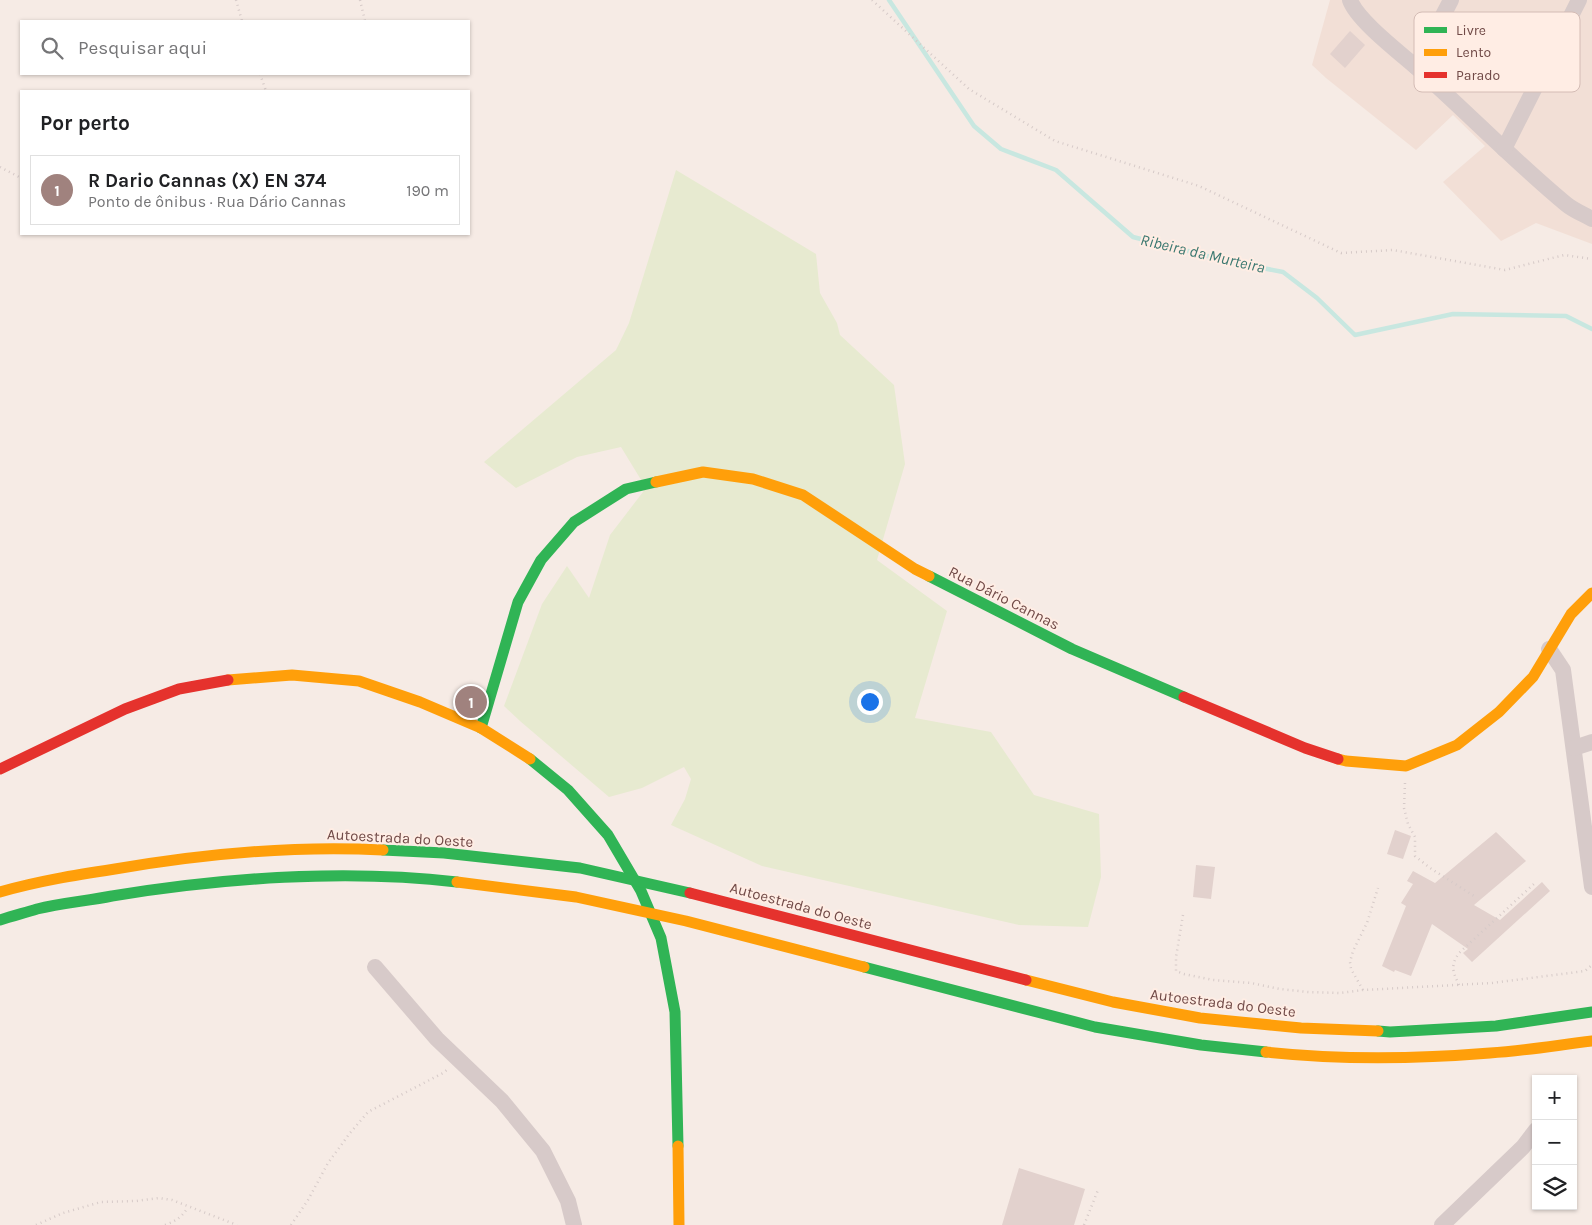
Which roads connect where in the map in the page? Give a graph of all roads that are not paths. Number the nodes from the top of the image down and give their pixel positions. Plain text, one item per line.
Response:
1 (1350, 0) edge
2 (1451, 0) edge
3 (1579, 0) edge
4 (1445, 12) edge
5 (1573, 12) edge
6 (1414, 65) edge
7 (1443, 92) edge
8 (1533, 92) edge
9 (1504, 149) junction
10 (1592, 219) edge
11 (1592, 593) edge
12 (1550, 649) junction
13 (481, 728) junction
14 (1592, 742) edge
15 (1574, 748) junction
16 (0, 769) edge
17 (1592, 887) edge
18 (0, 892) edge
19 (0, 920) edge
20 (375, 967) dead end
21 (1592, 1012) edge
22 (1592, 1041) edge
23 (1532, 1135) edge
24 (574, 1225) edge
25 (679, 1225) edge
26 (1442, 1225) edge

1 - 6 street
2 - 4 street
3 - 5 street
7 - 9 street
8 - 9 street
9 - 10 street
11 - 12 main road, Rua Dário Cannas
12 - 13 main road, Rua Dário Cannas
12 - 15 street
13 - 16 main road
13 - 25 main road
14 - 15 street
15 - 17 street
18 - 21 main road, Autoestrada do Oeste
19 - 22 main road
20 - 24 street
23 - 26 street

